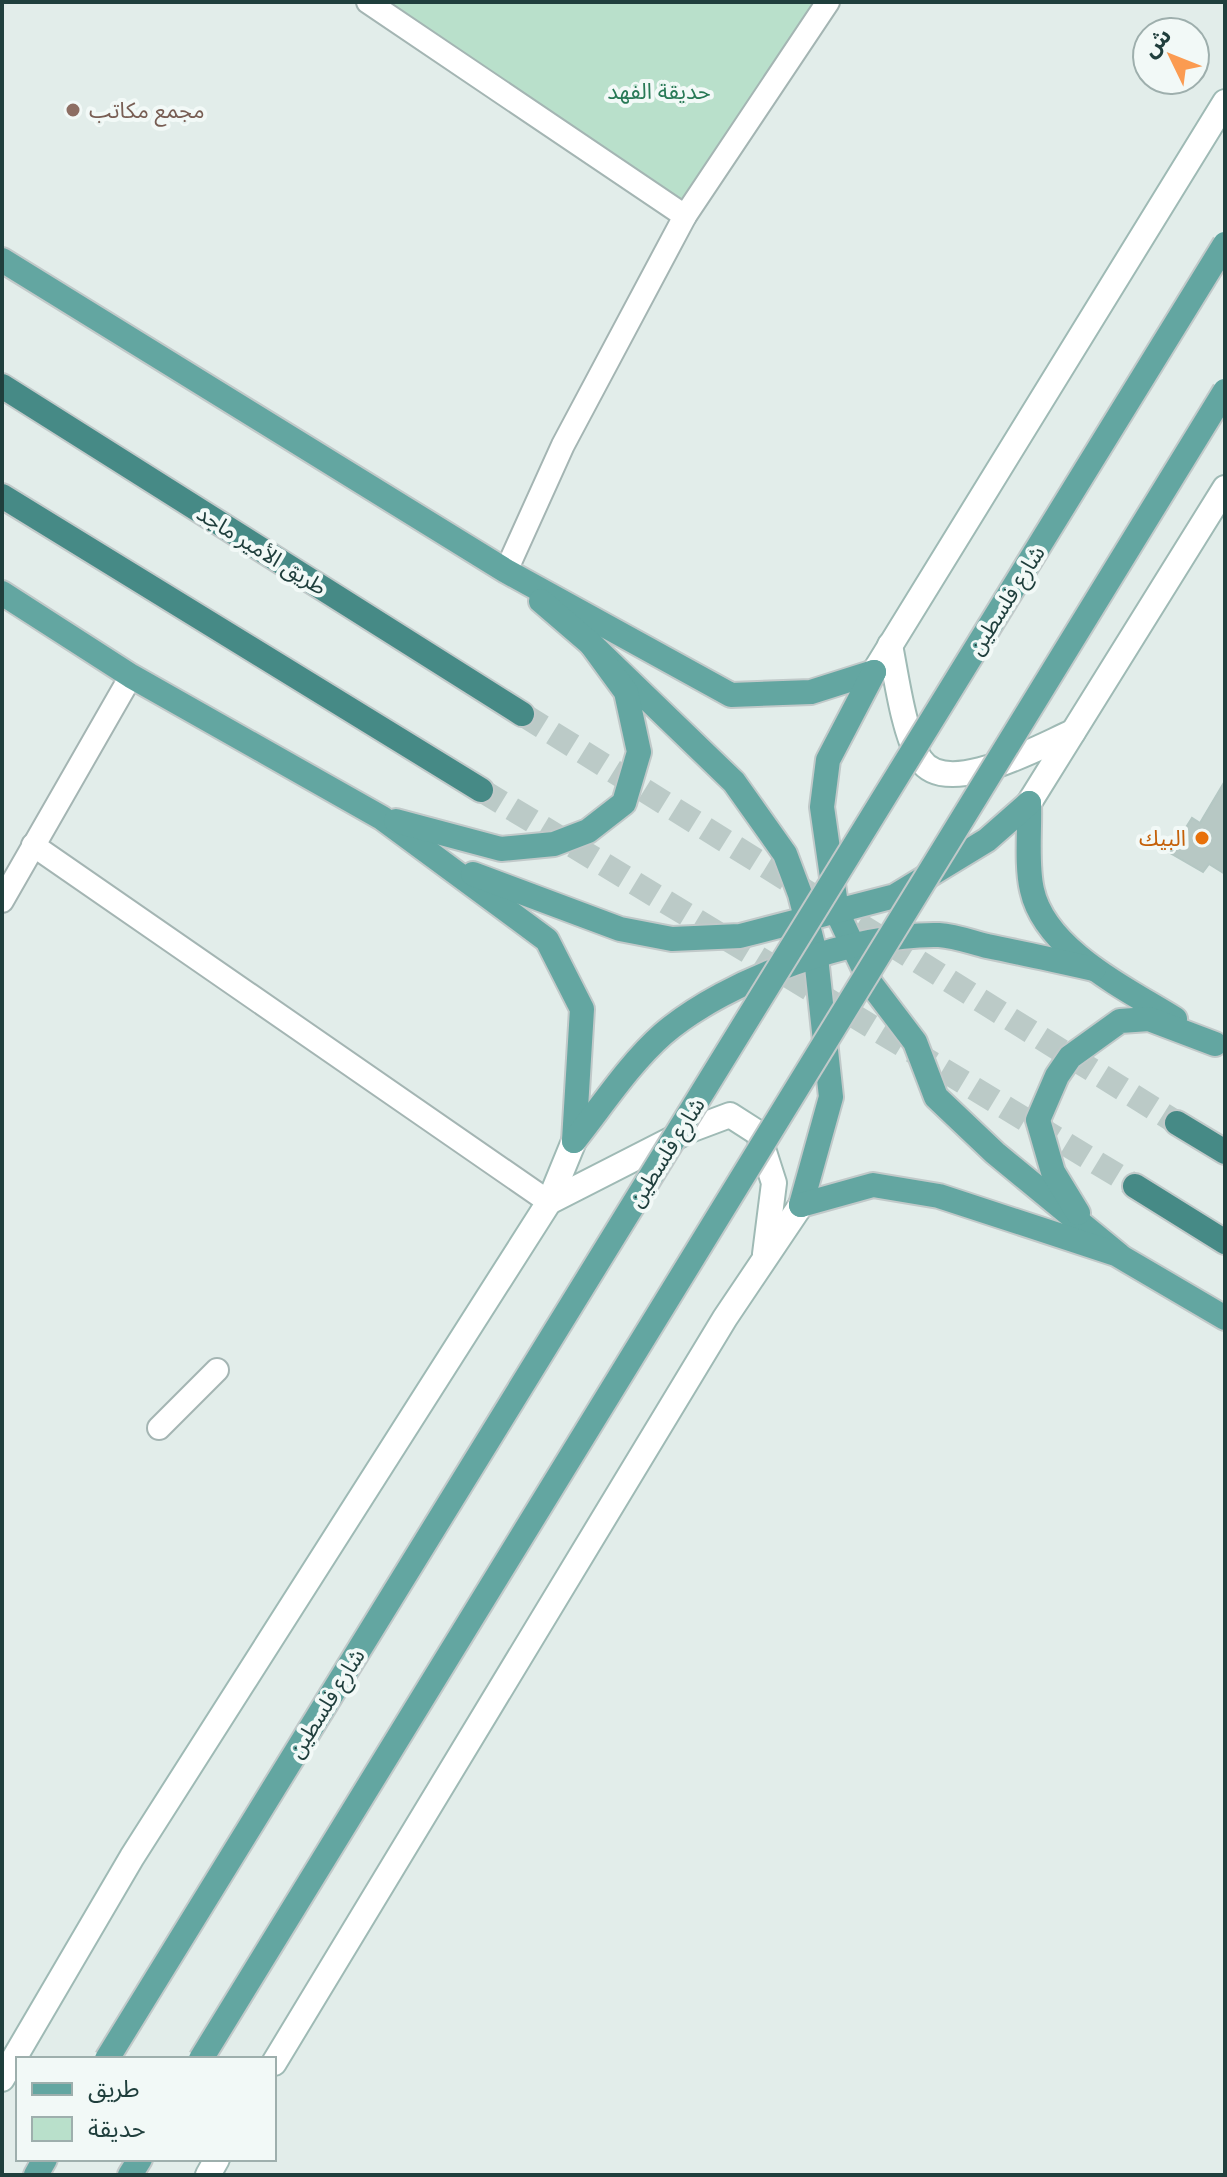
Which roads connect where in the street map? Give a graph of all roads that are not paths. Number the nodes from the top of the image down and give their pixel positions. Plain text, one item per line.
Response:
1 (368, 2) edge
2 (828, 2) edge
3 (1225, 102) edge
4 (685, 216) junction
5 (1225, 244) edge
6 (2, 260) edge
7 (2, 386) edge
8 (1225, 391) edge
9 (1225, 488) edge
10 (2, 496) edge
11 (506, 571) junction
12 (2, 593) edge
13 (591, 644) junction
14 (890, 645) junction
15 (874, 672) junction
16 (131, 676) junction
17 (522, 714) tunnel mouth
18 (1073, 732) junction
19 (481, 790) tunnel mouth
20 (1029, 803) junction
21 (382, 818) junction
22 (33, 845) junction
23 (438, 860) junction
24 (4, 894) edge
25 (837, 912) junction
26 (806, 920) junction
27 (854, 946) junction
28 (816, 957) junction
29 (1094, 969) junction
30 (1220, 1047) edge
31 (1177, 1123) tunnel mouth
32 (574, 1141) junction
33 (1225, 1152) edge
34 (1135, 1186) tunnel mouth
35 (549, 1202) junction
36 (801, 1205) junction
37 (1225, 1242) edge
38 (1119, 1255) junction
39 (764, 1260) junction
40 (1225, 1318) edge
41 (217, 1370) dead end
42 (159, 1428) dead end
43 (108, 2057) edge
44 (202, 2057) edge
45 (276, 2060) edge
46 (2, 2079) edge

1 - 4 lane
2 - 4 lane
3 - 14 main road
4 - 11 lane
5 - 43 main road, شارع فلسطين, bridge
6 - 11 main road
7 - 17 highway, طريق الأمير ماجد
8 - 44 main road, bridge
9 - 18 main road
10 - 19 highway
11 - 13 main road
11 - 15 main road
12 - 16 main road
13 - 21 main road
13 - 26 main road
14 - 15 main road
14 - 18 main road
15 - 25 main road
16 - 21 main road
16 - 22 lane
18 - 20 main road
20 - 25 main road
20 - 29 main road
21 - 23 main road
22 - 24 lane
22 - 35 lane
23 - 26 main road
23 - 32 main road
25 - 26 main road
25 - 27 main road
26 - 28 main road
27 - 28 main road
27 - 29 main road
27 - 38 main road
28 - 32 main road
28 - 36 main road
29 - 30 main road
30 - 38 main road
31 - 33 highway
32 - 35 main road
34 - 37 highway
35 - 39 main road
35 - 46 main road
36 - 38 main road
36 - 39 main road
38 - 40 main road
39 - 45 main road
41 - 42 lane

